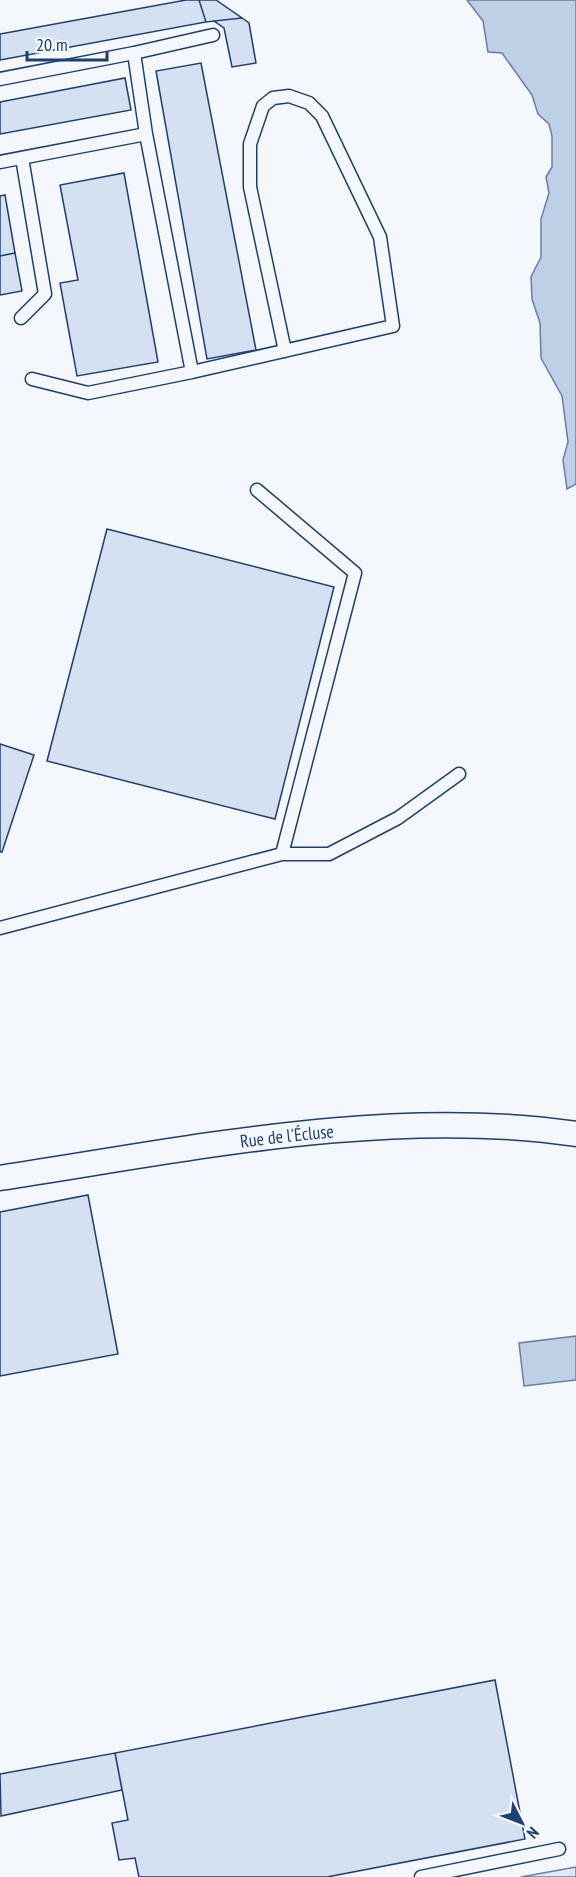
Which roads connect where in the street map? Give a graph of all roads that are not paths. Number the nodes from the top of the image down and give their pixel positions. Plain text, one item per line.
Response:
1 (213, 35) dead end
2 (134, 53) junction
3 (0, 79) edge
4 (146, 134) junction
5 (22, 158) junction
6 (0, 162) edge
7 (21, 318) dead end
8 (285, 351) junction
9 (192, 372) junction
10 (32, 379) dead end
11 (256, 490) dead end
12 (459, 774) dead end
13 (282, 854) junction
14 (0, 928) edge
15 (576, 1134) edge
16 (0, 1178) edge
17 (559, 1849) dead end
18 (421, 1877) edge

1 - 2 lane
2 - 3 lane
2 - 4 lane
4 - 5 lane
4 - 9 lane
5 - 6 lane
5 - 7 lane
8 - 8 lane
8 - 9 lane
9 - 10 lane
11 - 13 lane
12 - 13 lane
13 - 14 lane
15 - 16 street, Rue de l'Écluse
17 - 18 lane

